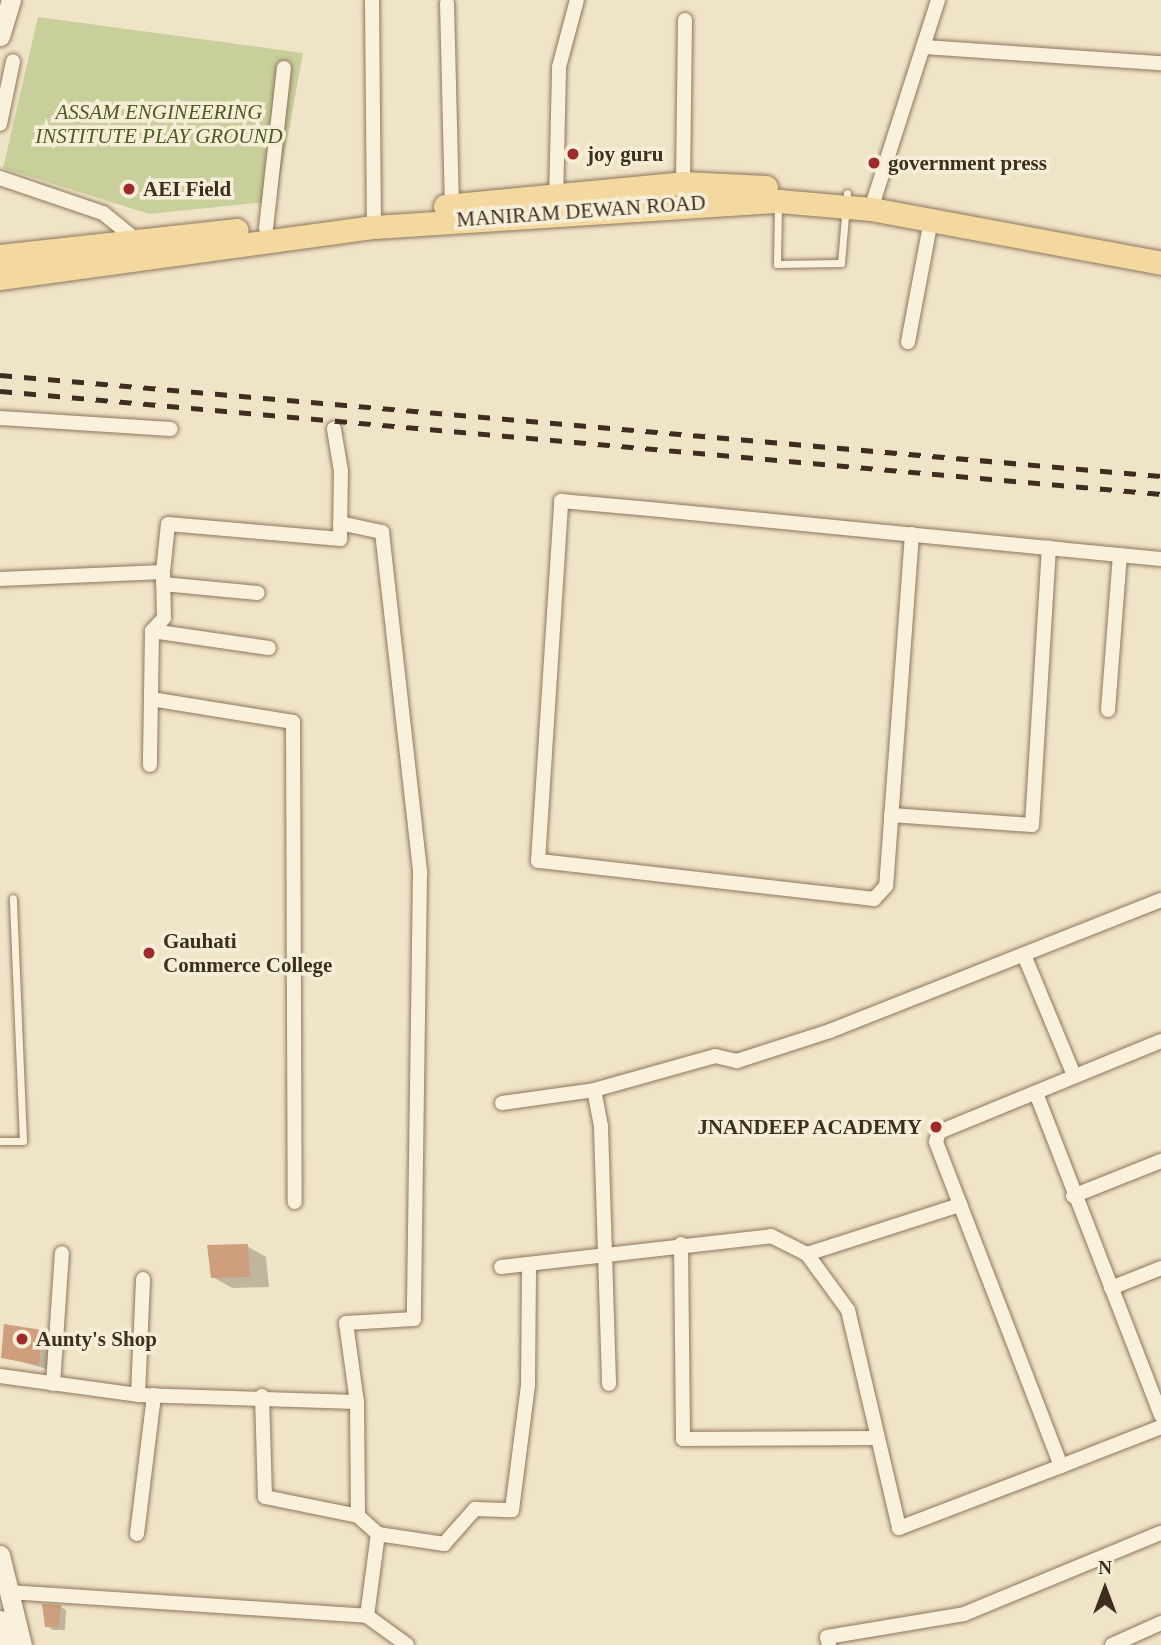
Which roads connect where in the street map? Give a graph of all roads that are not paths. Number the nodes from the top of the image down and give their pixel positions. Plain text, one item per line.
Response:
1 (11, 0) edge
2 (372, 0) edge
3 (577, 0) edge
4 (938, 0) edge
5 (447, 3) dead end
6 (685, 20) dead end
7 (0, 36) edge
8 (924, 47) junction
9 (13, 61) dead end
10 (1161, 63) edge
11 (284, 68) dead end
12 (0, 124) edge
13 (0, 178) edge
14 (683, 183) junction
15 (846, 199) junction
16 (779, 201) junction
17 (556, 202) junction
18 (872, 203) junction
19 (452, 205) junction
20 (931, 220) junction
21 (373, 221) junction
22 (266, 228) junction
23 (134, 247) junction
24 (1161, 250) edge
25 (0, 256) edge
26 (1161, 263) edge
27 (0, 278) edge
28 (908, 342) dead end
29 (0, 418) edge
30 (171, 429) dead end
31 (334, 429) dead end
32 (340, 523) junction
33 (912, 534) junction
34 (1049, 548) junction
35 (1120, 555) junction
36 (1161, 559) edge
37 (163, 578) junction
38 (0, 579) edge
39 (258, 593) dead end
40 (152, 631) junction
41 (269, 648) dead end
42 (151, 699) junction
43 (1108, 710) dead end
44 (150, 765) dead end
45 (891, 814) junction
46 (13, 898) dead end
47 (1161, 900) edge
48 (1024, 955) junction
49 (1161, 1041) edge
50 (1074, 1075) junction
51 (594, 1090) junction
52 (1036, 1093) junction
53 (502, 1103) dead end
54 (0, 1141) edge
55 (1161, 1161) edge
56 (1073, 1196) junction
57 (295, 1202) dead end
58 (960, 1205) junction
59 (681, 1244) junction
60 (62, 1253) dead end
61 (807, 1254) junction
62 (602, 1256) junction
63 (529, 1264) junction
64 (501, 1267) dead end
65 (1161, 1268) edge
66 (144, 1279) dead end
67 (1111, 1288) junction
68 (0, 1376) edge
69 (53, 1384) junction
70 (609, 1384) dead end
71 (138, 1395) junction
72 (154, 1395) junction
73 (262, 1396) junction
74 (357, 1402) junction
75 (1161, 1416) edge
76 (1161, 1427) edge
77 (874, 1438) junction
78 (1061, 1466) junction
79 (358, 1516) junction
80 (1161, 1532) edge
81 (137, 1534) dead end
82 (379, 1534) junction
83 (0, 1555) edge
84 (8, 1592) junction
85 (367, 1616) junction
86 (0, 1620) edge
87 (1161, 1623) edge
88 (7, 1645) edge
89 (22, 1645) edge
90 (407, 1645) edge
91 (829, 1645) edge
92 (1111, 1645) edge

1 - 7 main road
2 - 21 street
3 - 17 street
4 - 8 street
5 - 19 street
6 - 14 street
8 - 10 street
8 - 18 street
9 - 12 street
11 - 22 street
13 - 23 street
14 - 15 main road, MANIRAM DEWAN ROAD
14 - 17 main road, MANIRAM DEWAN ROAD
15 - 16 main road, MANIRAM DEWAN ROAD
15 - 16 lane
15 - 18 main road, MANIRAM DEWAN ROAD
16 - 17 main road, MANIRAM DEWAN ROAD
17 - 19 main road, MANIRAM DEWAN ROAD
17 - 21 main road, MANIRAM DEWAN ROAD
18 - 20 main road, MANIRAM DEWAN ROAD
18 - 24 main road, MANIRAM DEWAN ROAD
19 - 21 main road, MANIRAM DEWAN ROAD
20 - 26 main road, MANIRAM DEWAN ROAD
20 - 28 street
21 - 22 main road, MANIRAM DEWAN ROAD
21 - 23 main road, MANIRAM DEWAN ROAD
22 - 23 main road, MANIRAM DEWAN ROAD
23 - 25 main road, MANIRAM DEWAN ROAD
23 - 27 main road, MANIRAM DEWAN ROAD
29 - 30 street
31 - 32 street
32 - 37 street
32 - 74 street
33 - 34 street
33 - 45 street
33 - 45 street
34 - 35 street
34 - 45 street
35 - 36 street
35 - 43 street
37 - 38 street
37 - 39 street
37 - 40 street
40 - 41 street
40 - 42 street
42 - 44 street
42 - 57 street
46 - 54 lane
47 - 48 street
48 - 50 street
48 - 51 street
49 - 50 street
50 - 52 street
51 - 53 street
51 - 62 street
52 - 56 street
52 - 58 street
55 - 56 street
56 - 67 street
58 - 61 street
58 - 78 street
59 - 61 street
59 - 62 street
59 - 77 street
60 - 69 street
61 - 77 street
62 - 63 street
62 - 70 street
63 - 64 street
63 - 82 street
65 - 67 street
66 - 71 street
67 - 75 street
68 - 69 street
69 - 71 street
71 - 72 street
72 - 73 street
72 - 81 street
73 - 74 street
73 - 79 street
74 - 79 street
76 - 78 street
77 - 78 street
79 - 82 street
80 - 91 street
82 - 85 street
83 - 84 main road
84 - 85 street
84 - 89 main road
85 - 90 street
86 - 88 main road
87 - 92 street

